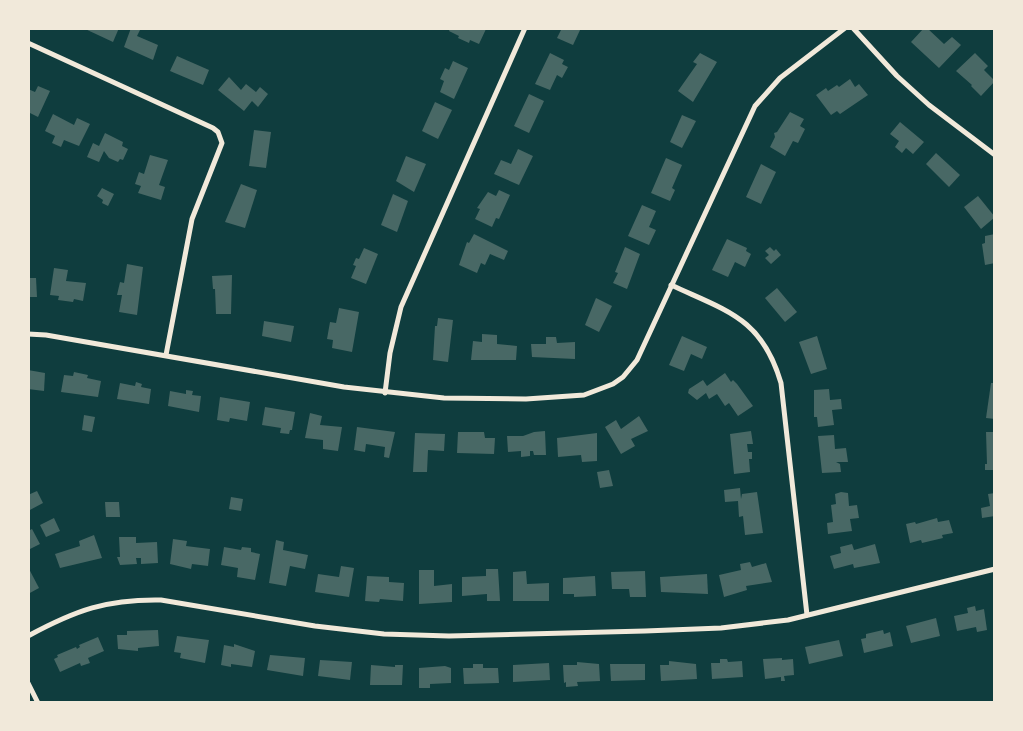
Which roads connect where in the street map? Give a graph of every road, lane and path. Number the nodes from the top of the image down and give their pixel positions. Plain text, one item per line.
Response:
1 (525, 28) edge
2 (845, 28) edge
3 (853, 28) edge
4 (28, 43) edge
5 (995, 156) edge
6 (671, 285) junction
7 (28, 334) edge
8 (166, 355) junction
9 (385, 393) junction
10 (995, 569) edge
11 (807, 615) junction
12 (28, 636) edge
13 (28, 682) edge
14 (38, 703) edge

1 - 9 street
2 - 6 street
3 - 5 street
4 - 8 street
6 - 9 street
6 - 11 street
7 - 8 street
8 - 9 street
10 - 11 street
11 - 12 street
13 - 14 street

